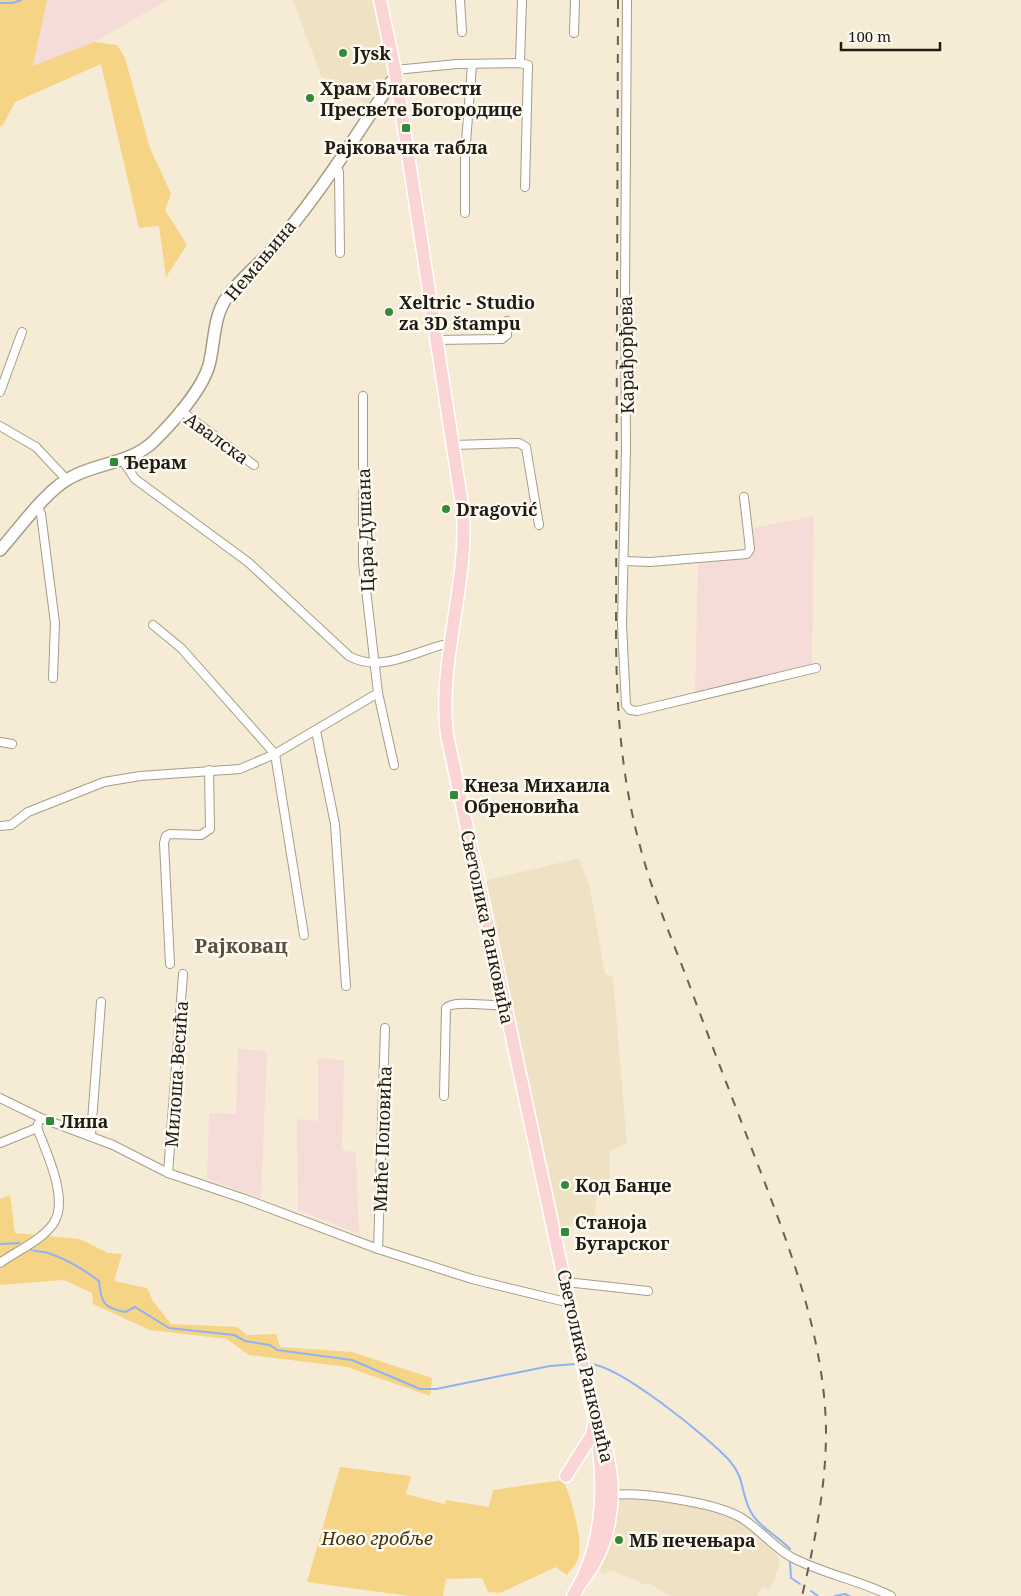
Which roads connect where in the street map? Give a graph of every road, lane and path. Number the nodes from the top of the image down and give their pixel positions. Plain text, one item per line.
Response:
1 (380, 0) edge
2 (460, 0) edge
3 (522, 0) edge
4 (576, 0) edge
5 (627, 0) edge
6 (462, 32) dead end
7 (574, 33) dead end
8 (520, 64) junction
9 (472, 65) junction
10 (396, 74) junction
11 (335, 165) junction
12 (526, 187) dead end
13 (465, 213) dead end
14 (340, 253) dead end
15 (507, 321) dead end
16 (22, 332) dead end
17 (436, 340) junction
18 (0, 392) edge
19 (363, 396) dead end
20 (180, 410) junction
21 (0, 426) edge
22 (454, 445) junction
23 (123, 461) junction
24 (254, 465) dead end
25 (67, 480) junction
26 (744, 497) dead end
27 (38, 507) junction
28 (540, 525) dead end
29 (0, 550) edge
30 (624, 561) junction
31 (153, 625) dead end
32 (450, 645) junction
33 (375, 663) junction
34 (816, 668) dead end
35 (53, 678) dead end
36 (378, 693) junction
37 (316, 730) junction
38 (0, 742) edge
39 (12, 744) dead end
40 (275, 754) junction
41 (394, 765) dead end
42 (209, 770) junction
43 (0, 826) edge
44 (304, 935) dead end
45 (170, 964) dead end
46 (183, 974) dead end
47 (346, 986) dead end
48 (101, 1002) dead end
49 (505, 1005) junction
50 (385, 1028) dead end
51 (444, 1096) dead end
52 (0, 1098) edge
53 (41, 1118) junction
54 (36, 1128) junction
55 (91, 1135) junction
56 (0, 1143) edge
57 (168, 1173) junction
58 (378, 1249) junction
59 (0, 1263) edge
60 (566, 1282) junction
61 (648, 1291) dead end
62 (570, 1303) junction
63 (595, 1423) junction
64 (566, 1476) dead end
65 (610, 1490) junction
66 (573, 1596) edge
67 (891, 1596) edge

1 - 10 main road, Светолика Ранковића
2 - 6 street
3 - 8 street
4 - 7 street
5 - 30 street, Карађорђева
8 - 9 street
8 - 12 street
9 - 10 street
9 - 13 street
10 - 11 street, Немањина
10 - 17 main road, Светолика Ранковића
11 - 14 street
11 - 20 street, Немањина
15 - 17 street
16 - 18 street
17 - 22 main road, Светолика Ранковића
19 - 33 street, Цара Душана
20 - 23 street, Немањина
20 - 24 street, Авалска
21 - 25 street
22 - 28 street
22 - 32 main road, Светолика Ранковића
23 - 25 street, Немањина
23 - 33 street
25 - 27 street, Немањина
26 - 30 street
27 - 29 street, Немањина
27 - 35 street
30 - 34 street, Карађорђева
31 - 40 street
32 - 33 street
32 - 49 main road, Светолика Ранковића
33 - 36 street, Цара Душана
36 - 37 street
36 - 41 street, Цара Душана
37 - 40 street
37 - 47 street
38 - 39 street
40 - 42 street
40 - 44 street
42 - 43 street
42 - 45 street
46 - 57 street, Милоша Весића
48 - 55 street
49 - 51 street
49 - 60 main road, Светолика Ранковића
50 - 58 street, Миће Поповића
52 - 53 street
53 - 54 street
53 - 55 street
54 - 56 street
54 - 59 street
55 - 57 street
57 - 58 street
58 - 62 street
60 - 61 street
60 - 62 main road, Светолика Ранковића
62 - 63 main road, Светолика Ранковића
63 - 64 main road
63 - 65 main road, Светолика Ранковића
65 - 66 main road, Светолика Ранковића
65 - 67 street

